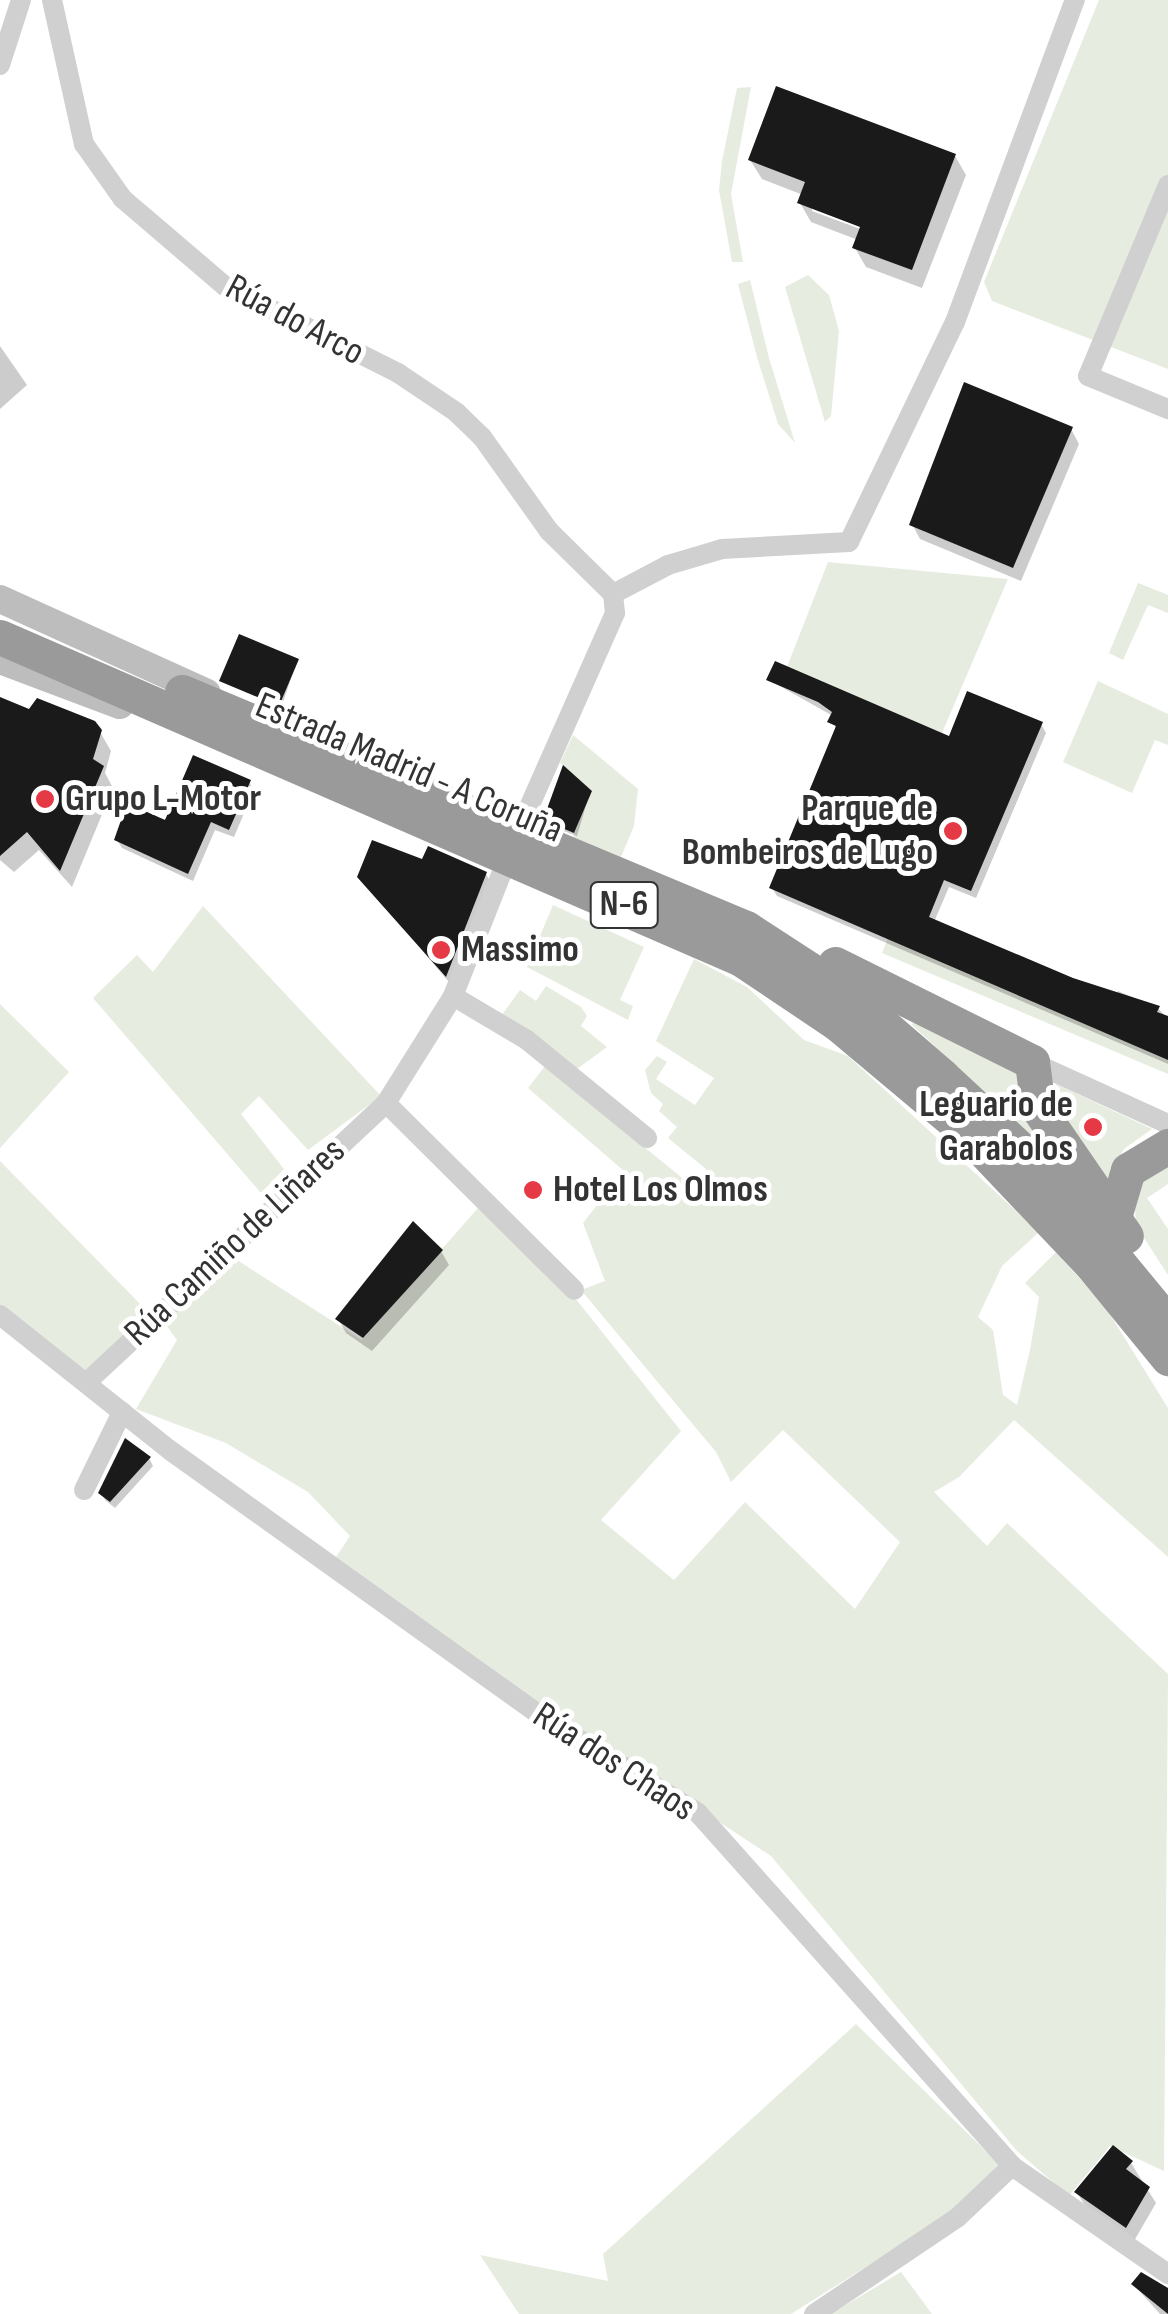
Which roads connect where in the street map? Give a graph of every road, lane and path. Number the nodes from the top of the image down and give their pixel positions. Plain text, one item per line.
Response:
1 (21, 0) edge
2 (52, 0) edge
3 (1075, 0) edge
4 (0, 65) edge
5 (1168, 185) edge
6 (1168, 409) edge
7 (613, 594) junction
8 (0, 599) edge
9 (0, 618) edge
10 (0, 638) edge
11 (0, 660) edge
12 (328, 766) junction
13 (514, 843) junction
14 (746, 928) junction
15 (453, 996) junction
16 (1032, 1062) junction
17 (386, 1103) junction
18 (1168, 1124) edge
19 (646, 1138) dead end
20 (1168, 1146) edge
21 (1114, 1216) junction
22 (574, 1290) dead end
23 (0, 1314) edge
24 (1164, 1316) edge
25 (1168, 1358) edge
26 (86, 1384) junction
27 (122, 1412) junction
28 (84, 1490) dead end
29 (1012, 2166) junction
30 (1168, 2274) edge
31 (814, 2314) edge

1 - 4 street
2 - 7 street, Rúa do Arco
3 - 7 street
5 - 6 street
7 - 13 street
8 - 12 main road
9 - 12 highway, Estrada Madrid - A Coruña / N-6
10 - 12 highway, Estrada Madrid - A Coruña / N-6
11 - 12 main road
12 - 13 highway, Estrada Madrid - A Coruña / N-6
13 - 14 highway, Estrada Madrid - A Coruña / N-6
13 - 15 street, Rúa Camiño de Liñares
13 - 25 highway, Estrada Madrid - A Coruña / N-6
14 - 16 highway, N-6
14 - 24 highway, Estrada Madrid - A Coruña / N-6
15 - 17 street, Rúa Camiño de Liñares
15 - 19 street
16 - 18 street
16 - 21 highway
17 - 22 street
17 - 26 street, Rúa Camiño de Liñares
20 - 21 highway
21 - 24 highway
23 - 26 street, Rúa dos Chaos
26 - 27 street, Rúa dos Chaos
27 - 28 street
27 - 29 street, Rúa dos Chaos
29 - 30 street, Rúa dos Chaos
29 - 31 street

